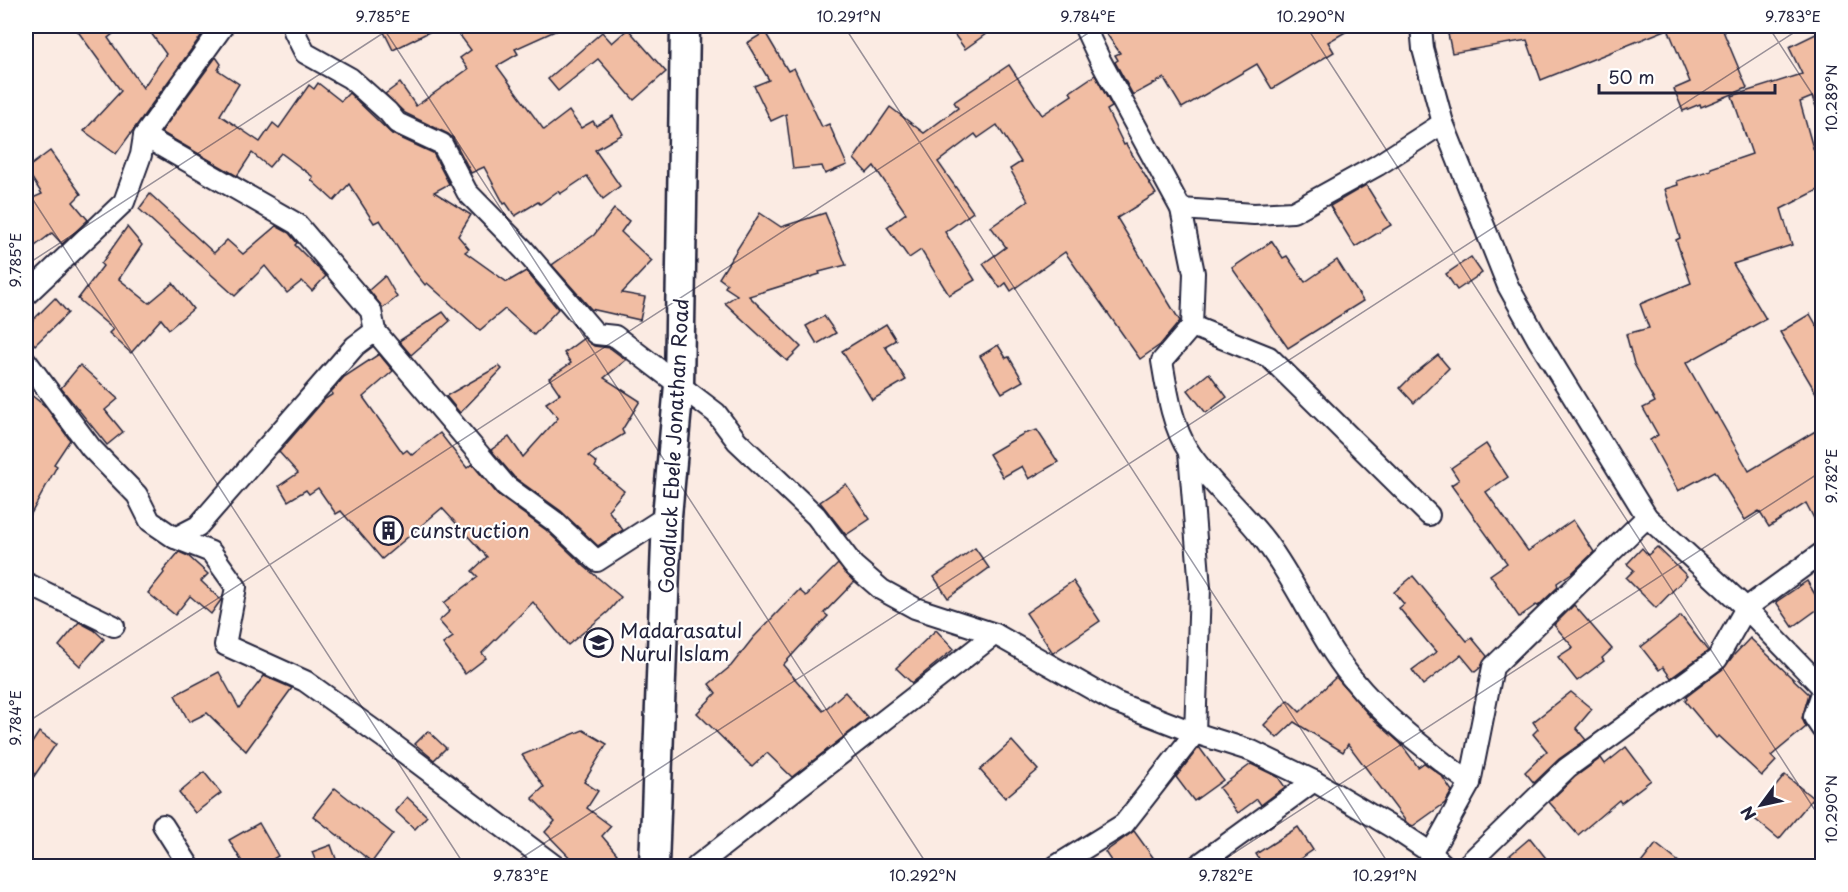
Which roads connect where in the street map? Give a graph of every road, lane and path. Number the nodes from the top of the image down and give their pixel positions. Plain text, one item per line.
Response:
1 (223, 26) edge
2 (296, 26) edge
3 (685, 26) edge
4 (1084, 26) edge
5 (1421, 26) edge
6 (1443, 123) junction
7 (144, 136) junction
8 (1181, 209) junction
9 (26, 295) edge
10 (1192, 326) junction
11 (375, 331) junction
12 (26, 361) edge
13 (680, 385) junction
14 (1189, 452) junction
15 (1429, 515) dead end
16 (667, 516) junction
17 (1647, 517) junction
18 (175, 538) junction
19 (1822, 553) edge
20 (26, 583) edge
21 (1746, 608) junction
22 (114, 626) dead end
23 (995, 634) junction
24 (1822, 687) edge
25 (1822, 693) edge
26 (1822, 729) edge
27 (1195, 734) junction
28 (1314, 781) junction
29 (1470, 783) junction
30 (163, 825) dead end
31 (1438, 860) edge
32 (189, 867) edge
33 (555, 867) edge
34 (654, 867) edge
35 (697, 867) edge
36 (1056, 867) edge
37 (1197, 867) edge
38 (1466, 867) edge

1 - 7 street
2 - 13 street
3 - 13 main road, Goodluck Ebele Jonathan Road
4 - 8 street
5 - 6 street
6 - 8 street
6 - 17 street
7 - 9 street
7 - 11 street
8 - 10 street
10 - 14 street
10 - 15 street
11 - 16 street
11 - 18 street
12 - 18 street
13 - 16 main road, Goodluck Ebele Jonathan Road
13 - 23 street
14 - 27 street
14 - 29 street
16 - 34 main road, Goodluck Ebele Jonathan Road
17 - 21 street
17 - 29 street
18 - 33 street
19 - 21 street
20 - 22 street
21 - 24 street
21 - 38 street
23 - 27 street
23 - 35 street
25 - 26 street
27 - 28 street
27 - 36 street
28 - 31 street
28 - 37 street
29 - 31 street
30 - 32 street

